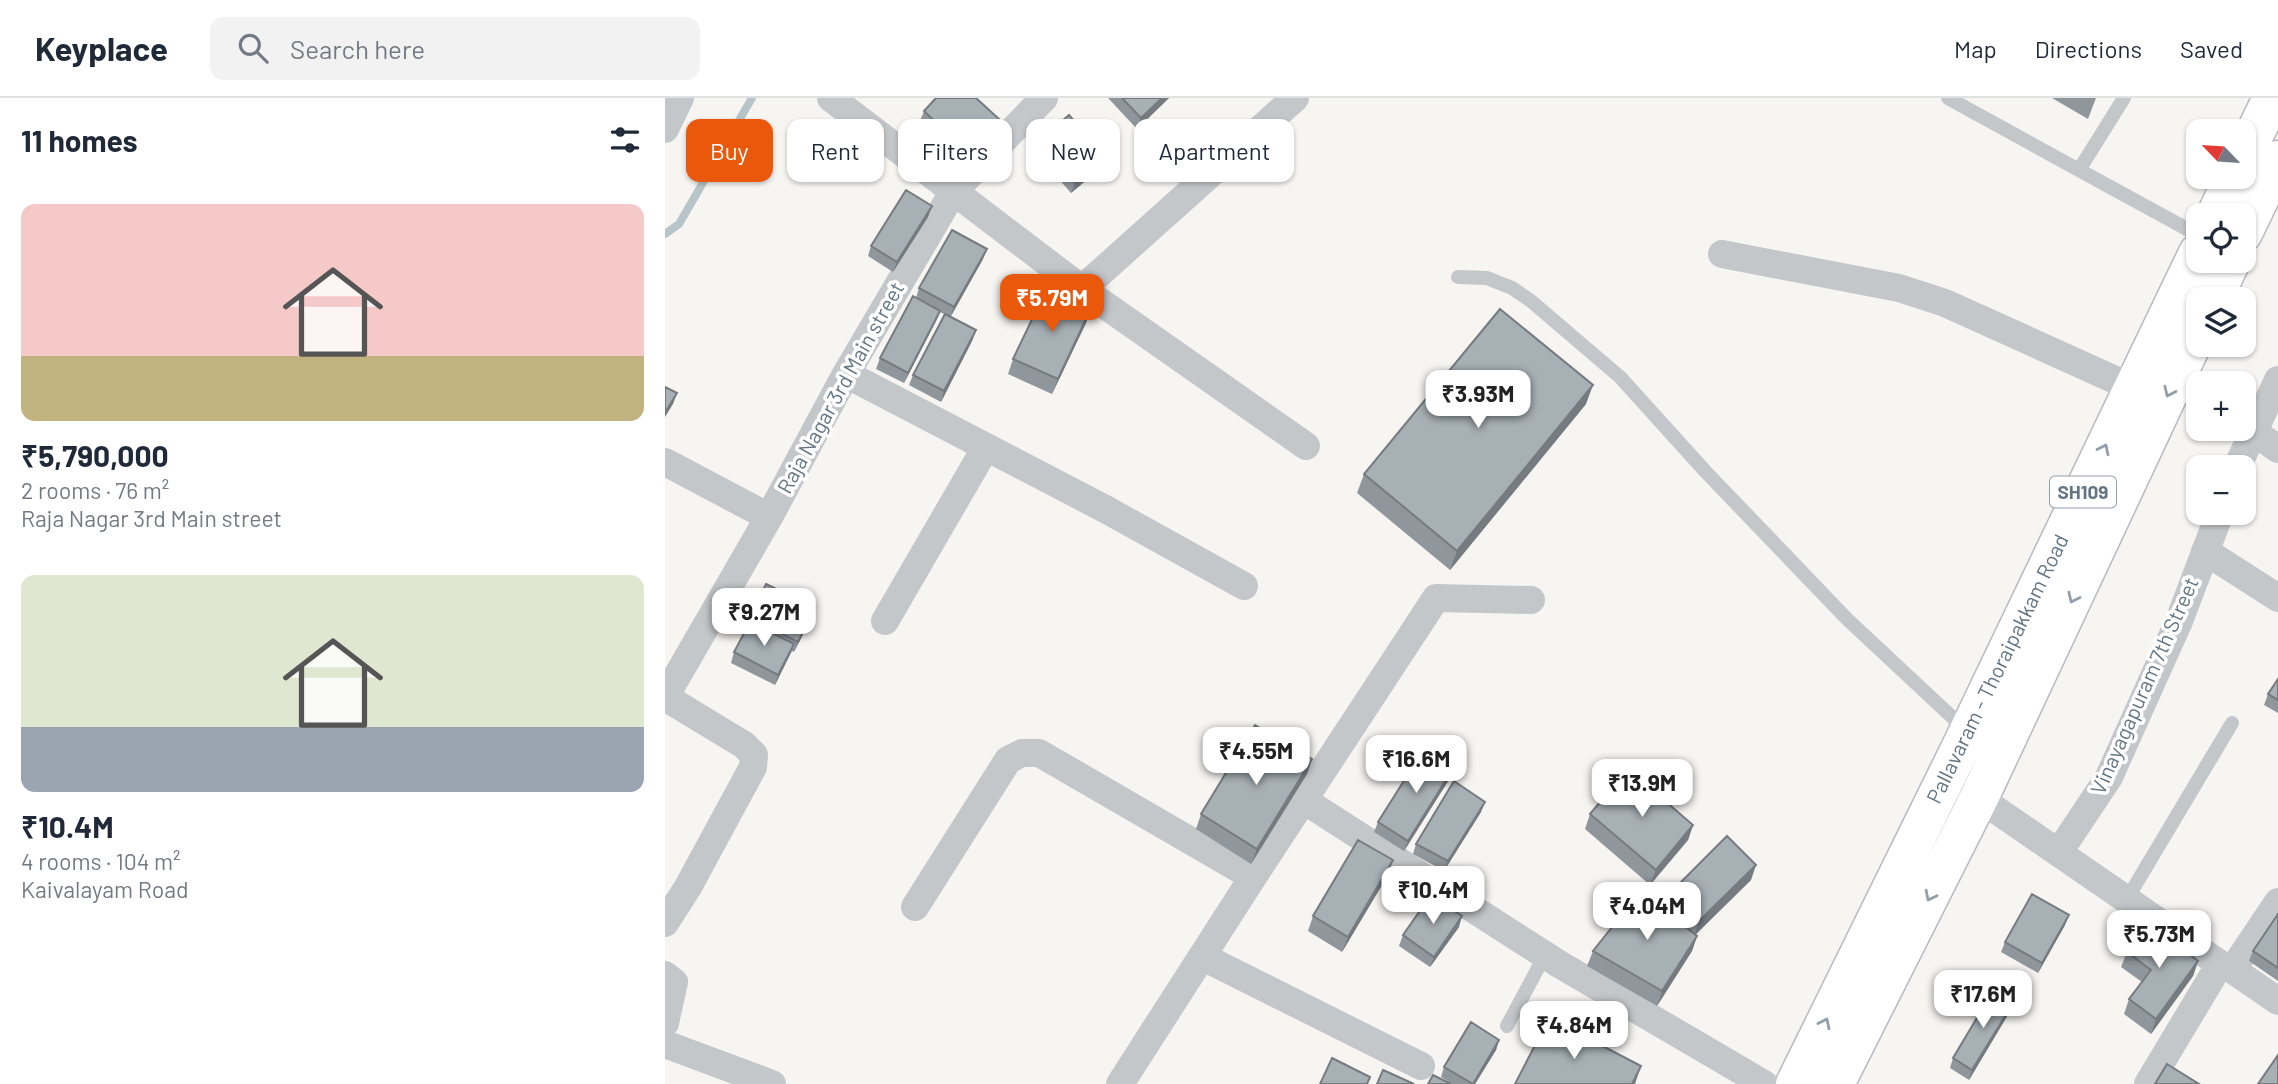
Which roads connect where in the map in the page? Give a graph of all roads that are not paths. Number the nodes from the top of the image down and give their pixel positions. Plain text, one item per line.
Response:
1 (680, 98) edge
2 (831, 98) edge
3 (1044, 98) edge
4 (1296, 98) edge
5 (1948, 98) edge
6 (2124, 98) edge
7 (2272, 98) edge
8 (665, 129) edge
9 (2256, 131) edge
10 (2278, 160) edge
11 (2079, 170) junction
12 (953, 192) junction
13 (2256, 206) edge
14 (2186, 228) edge
15 (1722, 254) dead end
16 (2188, 273) edge
17 (1458, 277) dead end
18 (1082, 289) junction
19 (2186, 357) edge
20 (846, 374) junction
21 (2278, 380) edge
22 (2133, 388) junction
23 (2256, 428) edge
24 (2256, 433) edge
25 (1306, 446) dead end
26 (986, 447) junction
27 (2278, 449) edge
28 (665, 462) edge
29 (769, 517) junction
30 (2215, 525) edge
31 (2205, 551) junction
32 (1244, 586) dead end
33 (2278, 598) edge
34 (1531, 600) dead end
35 (885, 621) dead end
36 (665, 697) edge
37 (2232, 723) dead end
38 (1968, 732) junction
39 (1945, 780) junction
40 (1979, 798) junction
41 (1305, 801) junction
42 (2059, 852) junction
43 (1253, 877) junction
44 (2126, 899) junction
45 (2278, 902) edge
46 (915, 907) dead end
47 (665, 923) edge
48 (1545, 955) junction
49 (1203, 957) junction
50 (2225, 966) junction
51 (665, 975) edge
52 (2278, 1001) edge
53 (665, 1023) edge
54 (1507, 1026) dead end
55 (665, 1044) edge
56 (1421, 1066) dead end
57 (772, 1084) edge
58 (1120, 1084) edge
59 (1764, 1084) edge
60 (1795, 1084) edge
61 (1835, 1084) edge
62 (2148, 1084) edge

1 - 8 street
2 - 12 street
3 - 12 street, Raja Nagar 3rd Main street
4 - 18 street
5 - 11 lane
6 - 11 lane
7 - 9 main road
10 - 13 main road
11 - 14 lane
12 - 18 street
12 - 20 street, Raja Nagar 3rd Main street
15 - 22 street
16 - 22 main road, Pallavaram - Thoraipakkam Road / SH109
17 - 38 lane
18 - 25 street
19 -> 40 main road, Pallavaram - Thoraipakkam Road / SH109
20 - 26 street
20 - 29 street, Raja Nagar 3rd Main street
21 - 23 street
38 -> 22 main road, Pallavaram - Thoraipakkam Road / SH109
24 - 27 street
26 - 32 street
26 - 35 street
28 - 29 street
29 - 36 street, Raja Nagar 3rd Main street
30 - 31 street, Vinayagapuram 7th Street
31 - 33 street
31 - 42 street, Vinayagapuram 7th Street
34 - 41 street
36 - 47 street
37 - 44 lane
38 - 39 main road, Pallavaram - Thoraipakkam Road / SH109
39 - 40 street
60 -> 39 main road, Pallavaram - Thoraipakkam Road / SH109
40 - 42 street
40 -> 61 main road, Pallavaram - Thoraipakkam Road / SH109
41 - 43 street
41 - 48 street
42 - 44 street
43 - 46 street
43 - 49 street
44 - 50 street
45 - 50 street
48 - 54 lane
48 - 59 street
49 - 56 street
49 - 58 street
50 - 52 street
50 - 62 street
51 - 53 street
55 - 57 street

